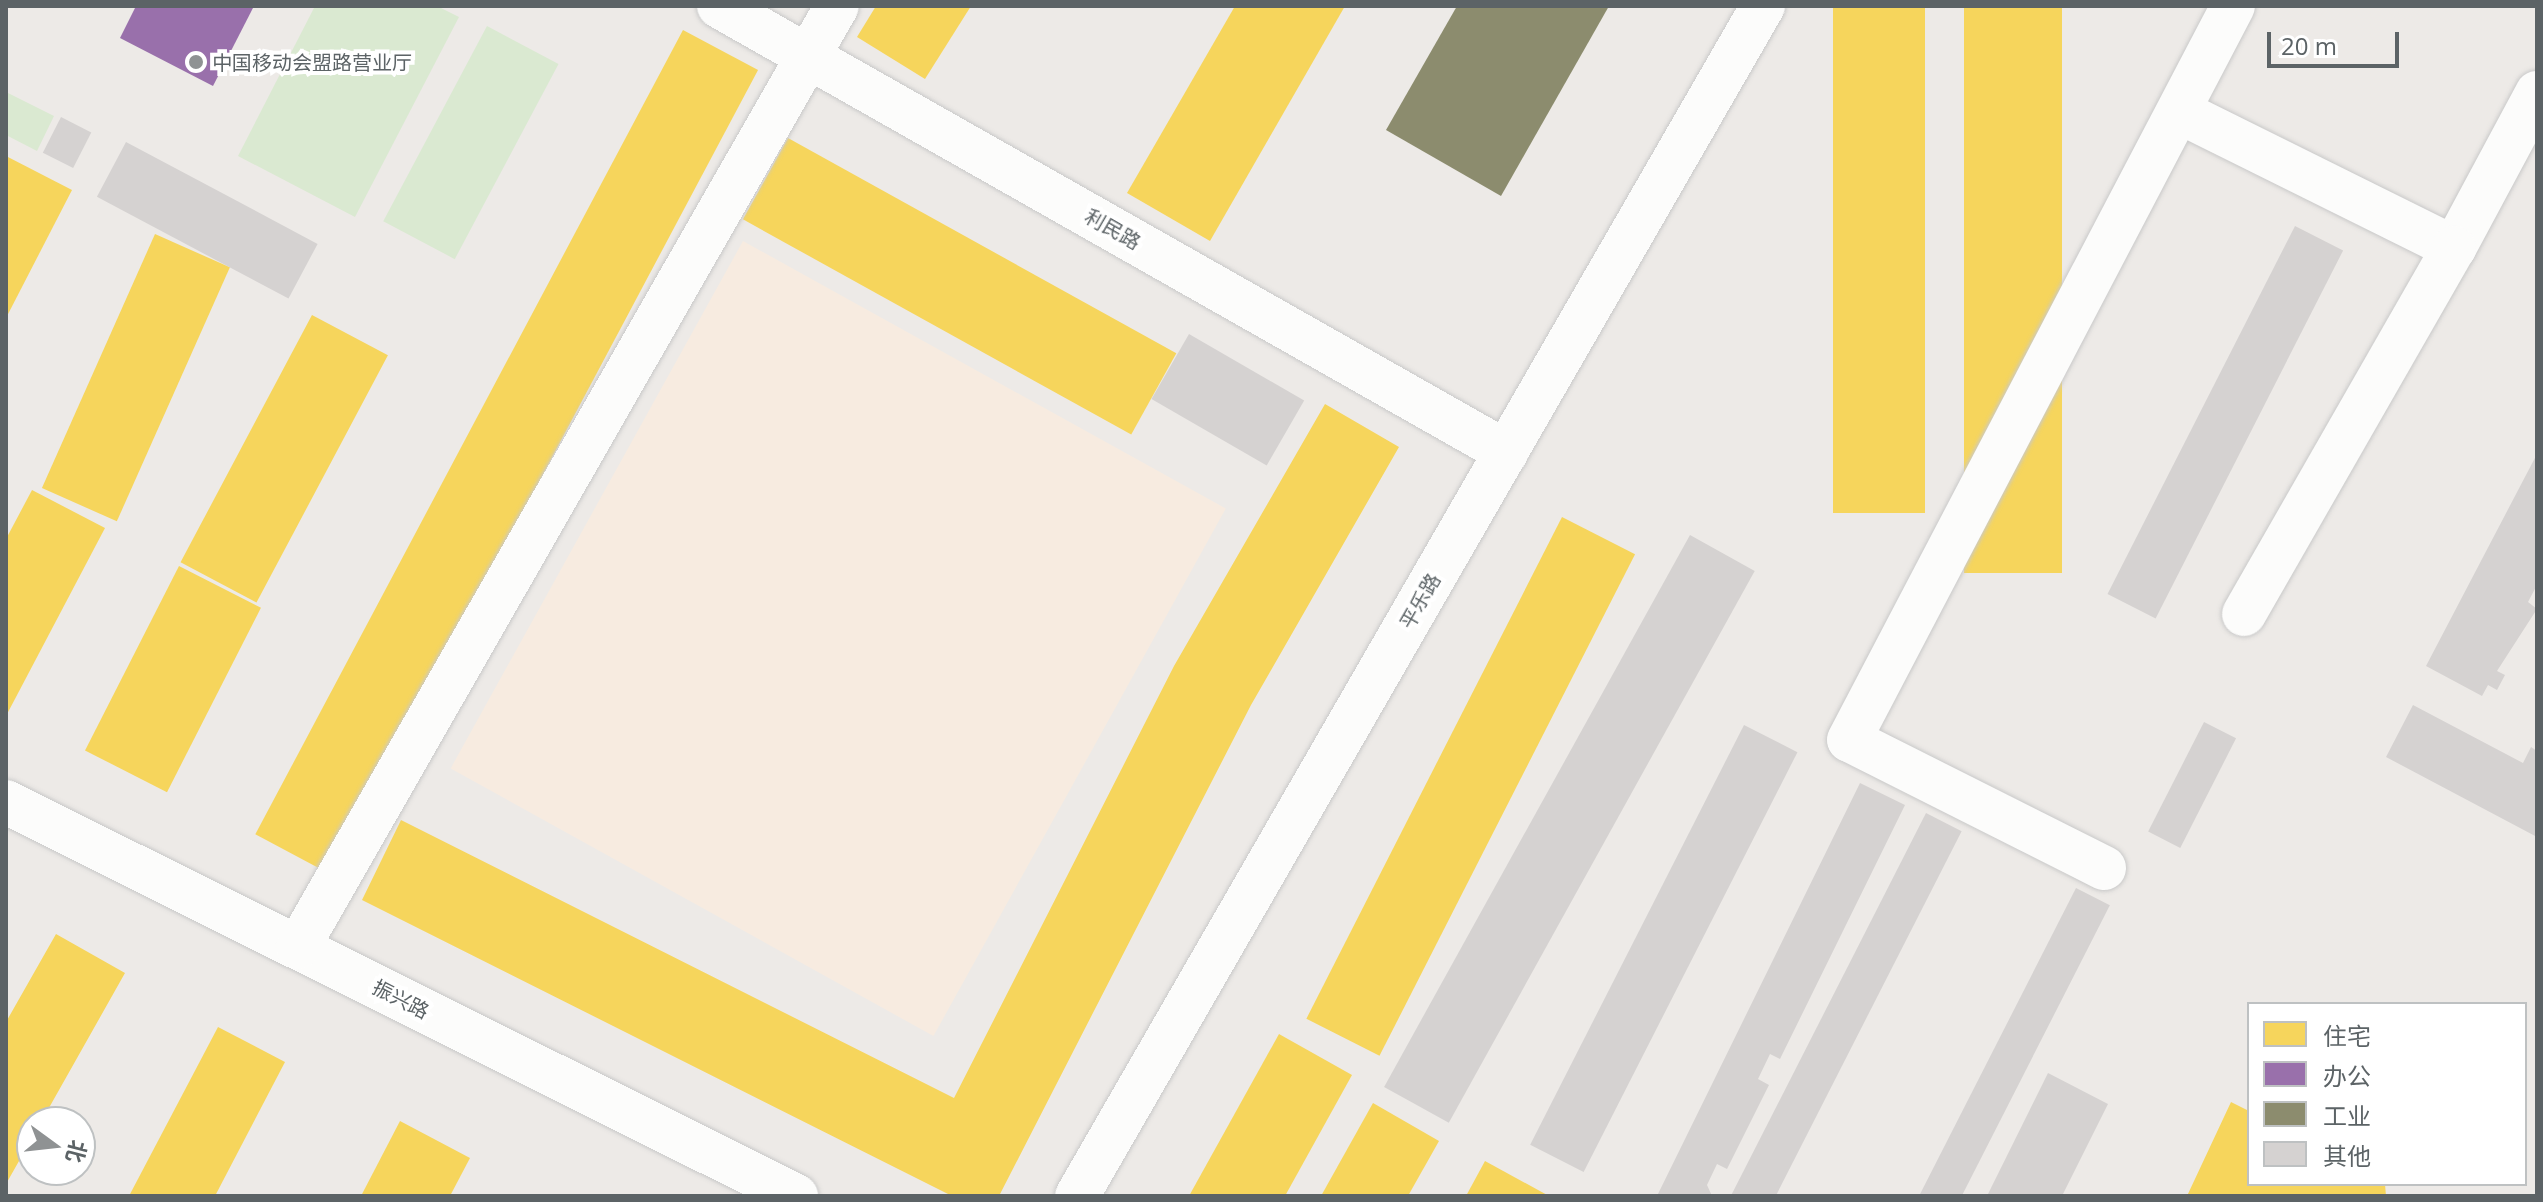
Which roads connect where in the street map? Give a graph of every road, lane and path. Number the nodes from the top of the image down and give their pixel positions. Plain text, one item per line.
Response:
1 (719, 6) edge
2 (837, 6) edge
3 (1763, 6) edge
4 (2233, 6) edge
5 (807, 56) junction
6 (2537, 93) edge
7 (2180, 112) junction
8 (2454, 248) junction
9 (1506, 452) junction
10 (2244, 614) dead end
11 (6, 802) edge
12 (2104, 868) dead end
13 (298, 947) junction
14 (796, 1196) edge
15 (1077, 1196) edge

1 - 5 street, 利民路
2 - 5 street
3 - 9 street, 平乐路
4 - 7 street
5 - 9 street, 利民路
5 - 13 street
6 - 8 street
7 - 8 street
7 - 12 street
8 - 10 street
9 - 15 street, 平乐路
11 - 13 street, 振兴路
13 - 14 street, 振兴路

